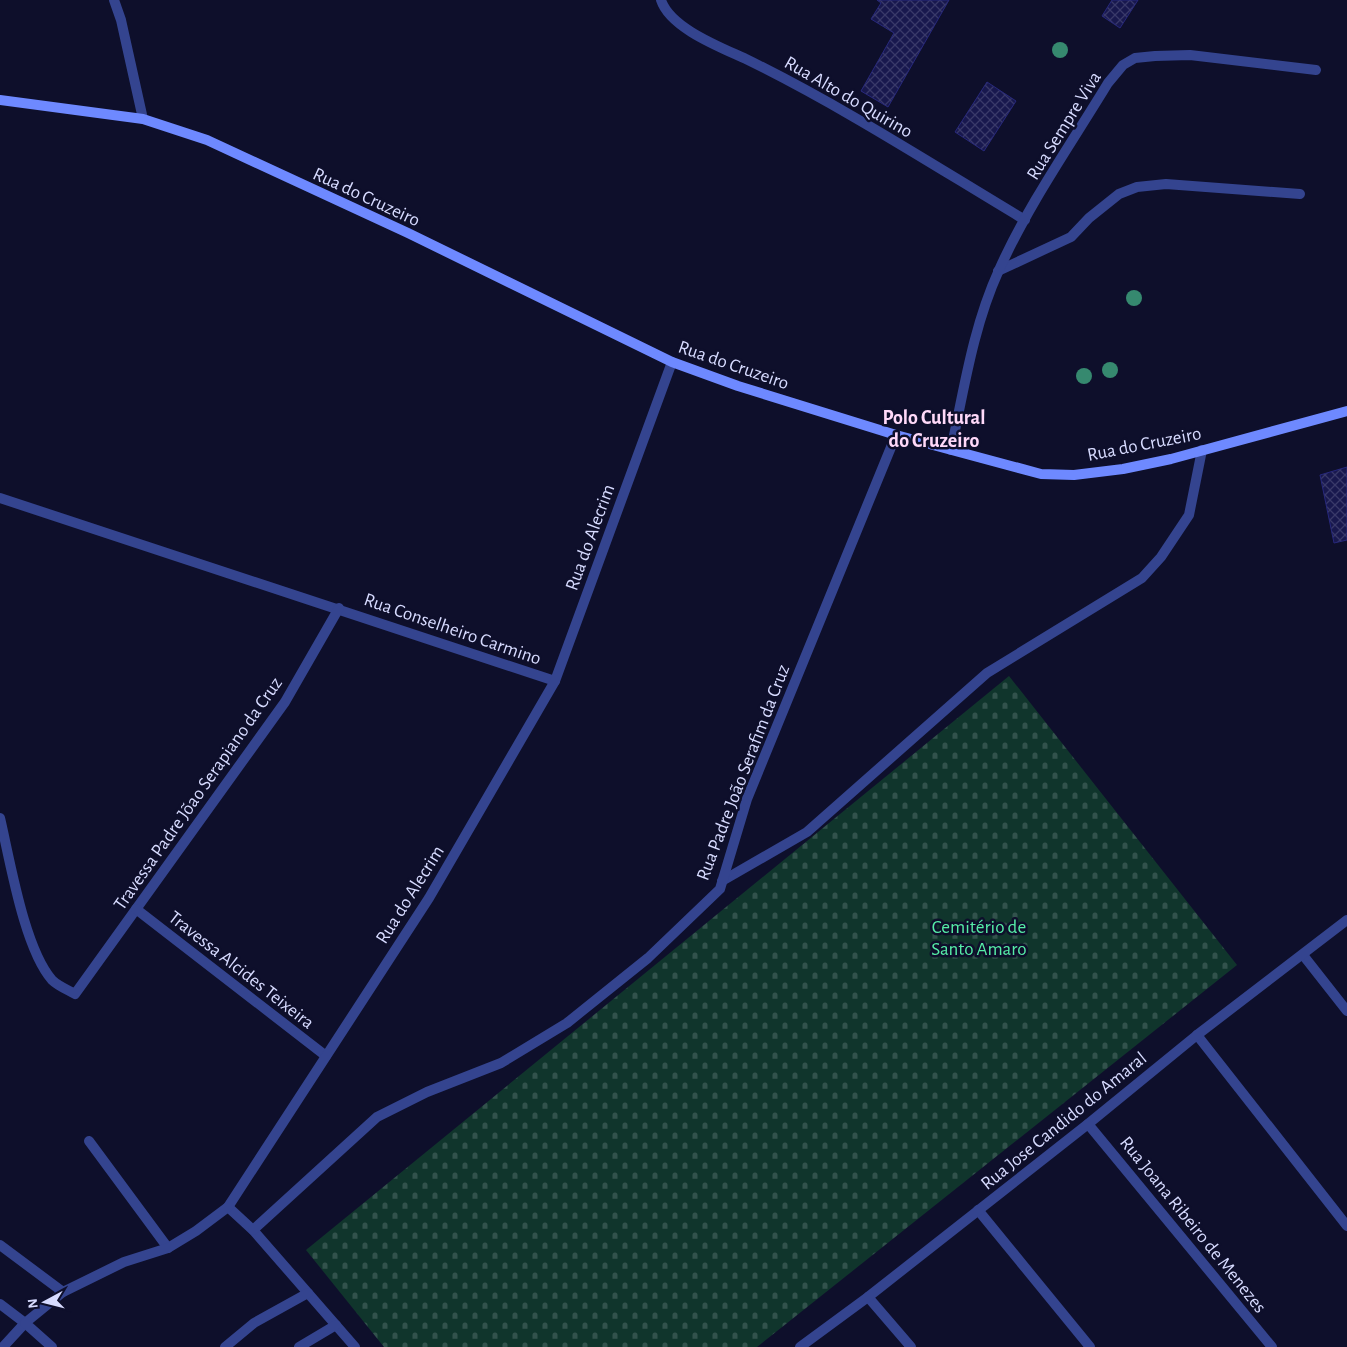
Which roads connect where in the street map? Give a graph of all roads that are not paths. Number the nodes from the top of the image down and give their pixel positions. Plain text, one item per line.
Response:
1 (114, 0) edge
2 (661, 0) edge
3 (1316, 70) dead end
4 (0, 100) edge
5 (143, 119) junction
6 (1300, 194) dead end
7 (1025, 220) junction
8 (998, 271) junction
9 (672, 362) junction
10 (1347, 411) edge
11 (896, 435) junction
12 (951, 450) junction
13 (1202, 450) junction
14 (0, 498) edge
15 (339, 608) junction
16 (555, 681) junction
17 (0, 818) edge
18 (722, 881) junction
19 (136, 909) junction
20 (1347, 920) edge
21 (1303, 955) junction
22 (1347, 1011) edge
23 (1197, 1035) junction
24 (326, 1056) junction
25 (1088, 1124) junction
26 (89, 1141) dead end
27 (228, 1207) junction
28 (978, 1210) junction
29 (1347, 1226) edge
30 (253, 1230) junction
31 (0, 1245) edge
32 (168, 1248) junction
33 (63, 1292) junction
34 (308, 1293) junction
35 (868, 1297) junction
36 (0, 1304) edge
37 (26, 1323) junction
38 (336, 1325) junction
39 (3, 1347) edge
40 (52, 1347) edge
41 (226, 1347) edge
42 (299, 1347) edge
43 (355, 1347) edge
44 (800, 1347) edge
45 (910, 1347) edge
46 (1090, 1347) edge
47 (1272, 1347) edge

1 - 5 street
2 - 7 street, Rua Alto do Quirino
3 - 7 street, Rua Sempre Viva
4 - 5 main road, Rua do Cruzeiro
5 - 9 main road, Rua do Cruzeiro
6 - 8 street
7 - 8 street, Rua Sempre Viva
8 - 12 street, Rua Sempre Viva
9 - 11 main road, Rua do Cruzeiro
9 - 16 street, Rua do Alecrim
10 - 13 main road, Rua do Cruzeiro
11 - 12 main road, Rua do Cruzeiro
11 - 18 street, Rua Padre João Serafim da Cruz
12 - 13 main road, Rua do Cruzeiro
13 - 18 street
14 - 15 street, Rua Conselheiro Carmino
15 - 16 street, Rua Conselheiro Carmino
15 - 19 street, Travessa Padre Jõao Serapiano da Cruz
16 - 24 street, Rua do Alecrim
17 - 19 street, Travessa Padre Jõao Serapiano da Cruz
18 - 30 street, Rua Padre João Serafim da Cruz
19 - 24 street, Travessa Alcides Teixeira
20 - 21 street, Rua Jose Candido do Amaral
21 - 22 street
21 - 23 street, Rua Jose Candido do Amaral
23 - 25 street, Rua Jose Candido do Amaral
23 - 29 street
24 - 27 street, Rua do Alecrim
25 - 28 street, Rua Jose Candido do Amaral
25 - 47 street, Rua Joana Ribeiro de Menezes
26 - 32 street
27 - 30 street
27 - 32 street, Rua do Alecrim
28 - 35 street, Rua Jose Candido do Amaral
28 - 46 street
30 - 34 street
31 - 33 street
32 - 33 street, Rua do Alecrim
33 - 37 street, Rua do Alecrim
34 - 38 street
34 - 41 street
35 - 44 street, Rua Jose Candido do Amaral
35 - 45 street
36 - 37 street
37 - 39 street, Rua do Alecrim
37 - 40 street
38 - 42 street
38 - 43 street

